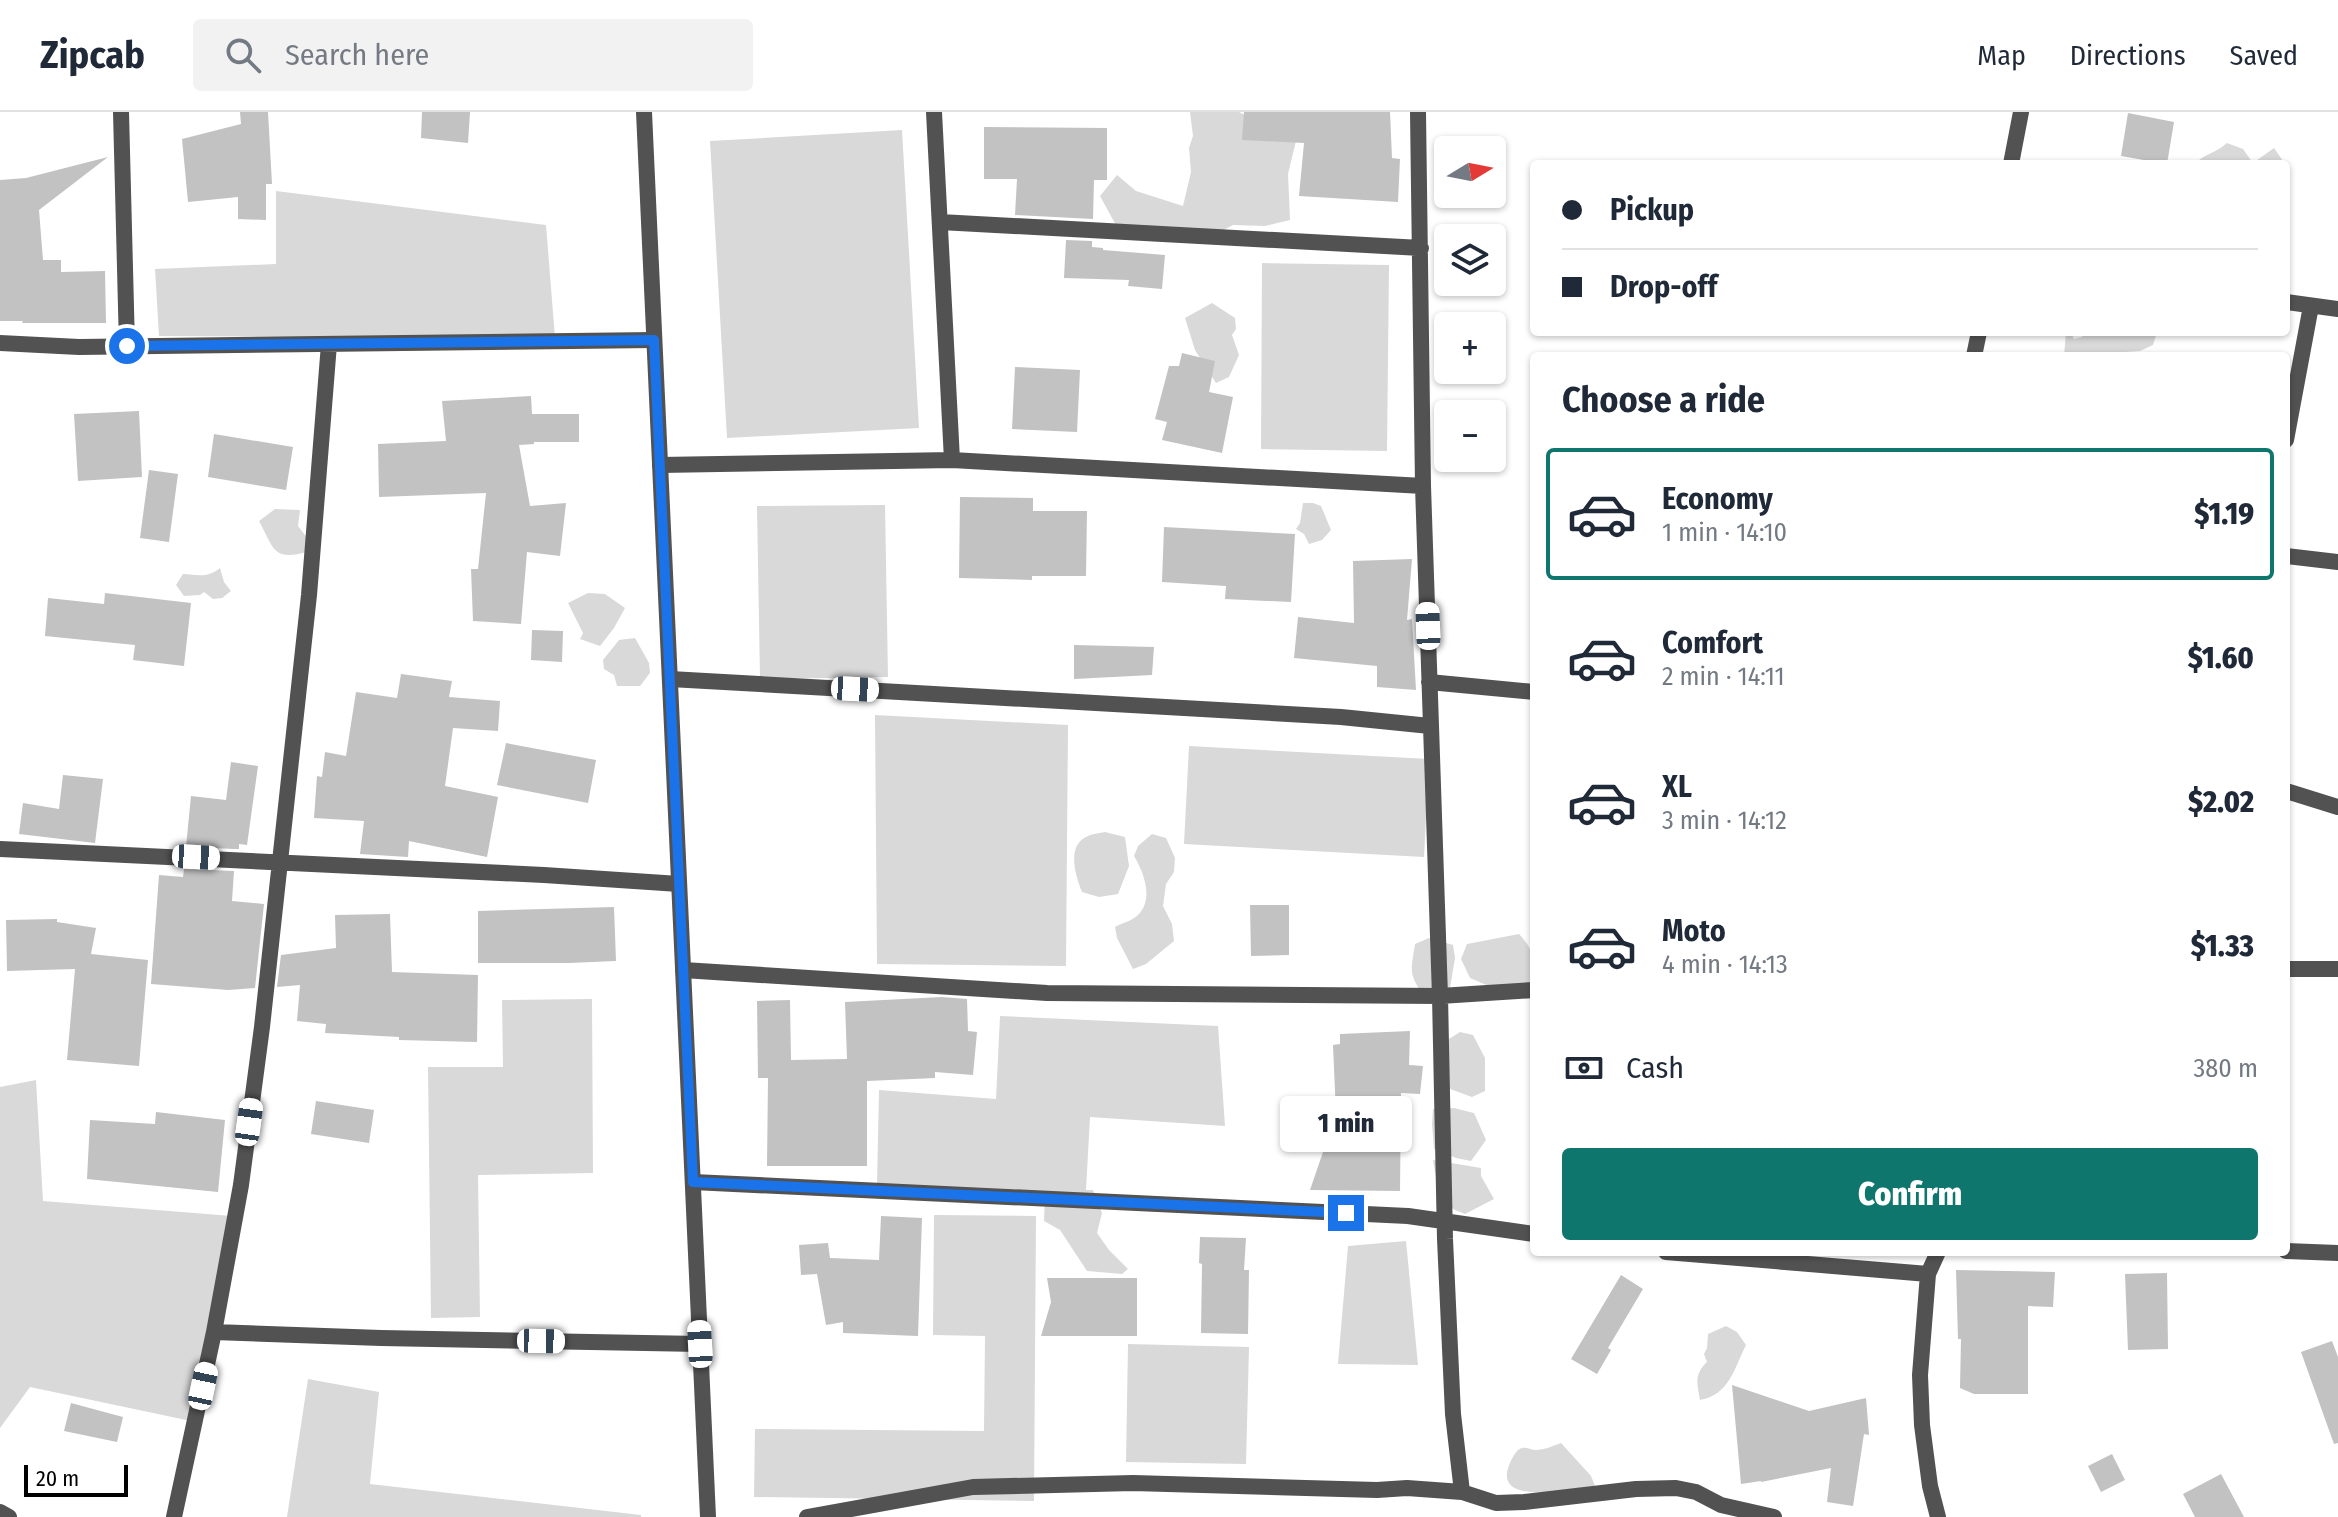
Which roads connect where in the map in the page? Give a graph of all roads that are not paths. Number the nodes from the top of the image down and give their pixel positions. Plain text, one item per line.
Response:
1 (121, 112) edge
2 (644, 112) edge
3 (934, 112) edge
4 (1418, 112) edge
5 (2021, 112) edge
6 (2012, 160) edge
7 (940, 222) junction
8 (1421, 248) junction
9 (2290, 303) edge
10 (2311, 306) junction
11 (2338, 309) edge
12 (654, 340) junction
13 (0, 343) edge
14 (329, 344) junction
15 (127, 346) junction
16 (2290, 419) edge
17 (952, 460) junction
18 (660, 465) junction
19 (1423, 486) junction
20 (2290, 556) edge
21 (2338, 562) edge
22 (670, 679) junction
23 (1429, 682) junction
24 (1530, 692) edge
25 (1430, 726) junction
26 (2290, 792) edge
27 (2338, 807) edge
28 (0, 849) edge
29 (282, 862) junction
30 (679, 884) junction
31 (2290, 969) edge
32 (2338, 969) edge
33 (683, 970) junction
34 (1530, 990) edge
35 (1440, 996) junction
36 (693, 1182) junction
37 (1445, 1221) junction
38 (1530, 1233) edge
39 (2290, 1251) edge
40 (2338, 1253) edge
41 (1714, 1256) edge
42 (1936, 1256) edge
43 (1928, 1274) junction
44 (214, 1332) junction
45 (700, 1344) junction
46 (1462, 1492) junction
47 (1525, 1509) edge
48 (0, 1512) edge
49 (9, 1517) edge
50 (174, 1517) edge
51 (708, 1517) edge
52 (807, 1517) edge
53 (1774, 1517) edge
54 (1938, 1517) edge

1 - 15 street
2 - 12 street
3 - 7 street
4 - 8 street
5 - 6 street
7 - 8 street
7 - 17 street
8 - 19 street
9 - 10 street
10 - 11 street
10 - 16 street
12 - 14 street
12 - 18 street
13 - 15 street
14 - 15 street
14 - 29 street
17 - 18 street
17 - 19 street
18 - 22 street
19 - 23 street
20 - 21 street
22 - 25 street
22 - 30 street
23 - 24 street
23 - 25 street
25 - 35 street
26 - 27 street
28 - 29 street
29 - 30 street
29 - 44 street
30 - 33 street
31 - 32 street
33 - 35 street
33 - 36 street
34 - 35 street
35 - 37 street
36 - 37 street
36 - 45 street
37 - 38 street
37 - 46 street
39 - 40 street
41 - 43 street
42 - 43 street
43 - 54 street
44 - 45 street
44 - 50 street
45 - 51 street
46 - 47 street
46 - 52 street
47 - 53 street
48 - 49 street

